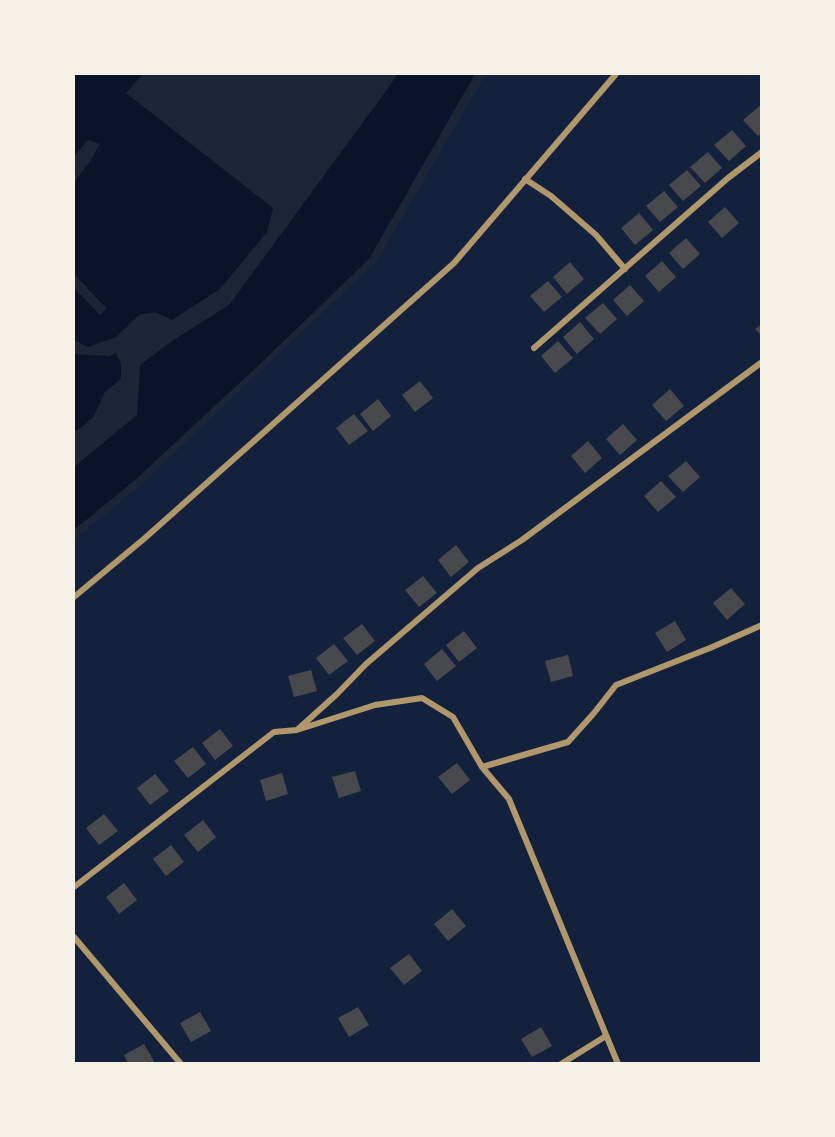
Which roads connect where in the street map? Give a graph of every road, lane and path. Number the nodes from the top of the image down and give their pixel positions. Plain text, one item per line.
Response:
1 (615, 74) edge
2 (762, 152) edge
3 (525, 179) junction
4 (625, 269) junction
5 (534, 348) dead end
6 (762, 362) edge
7 (74, 597) edge
8 (762, 625) edge
9 (297, 730) junction
10 (482, 767) junction
11 (74, 887) edge
12 (74, 937) edge
13 (606, 1036) junction
14 (181, 1064) edge
15 (561, 1064) edge
16 (618, 1064) edge

1 - 3 street
2 - 4 street
3 - 4 street
3 - 7 street
4 - 5 street
6 - 9 street
8 - 10 street
9 - 10 street
9 - 11 street
10 - 13 street
12 - 14 street
13 - 15 street
13 - 16 street

